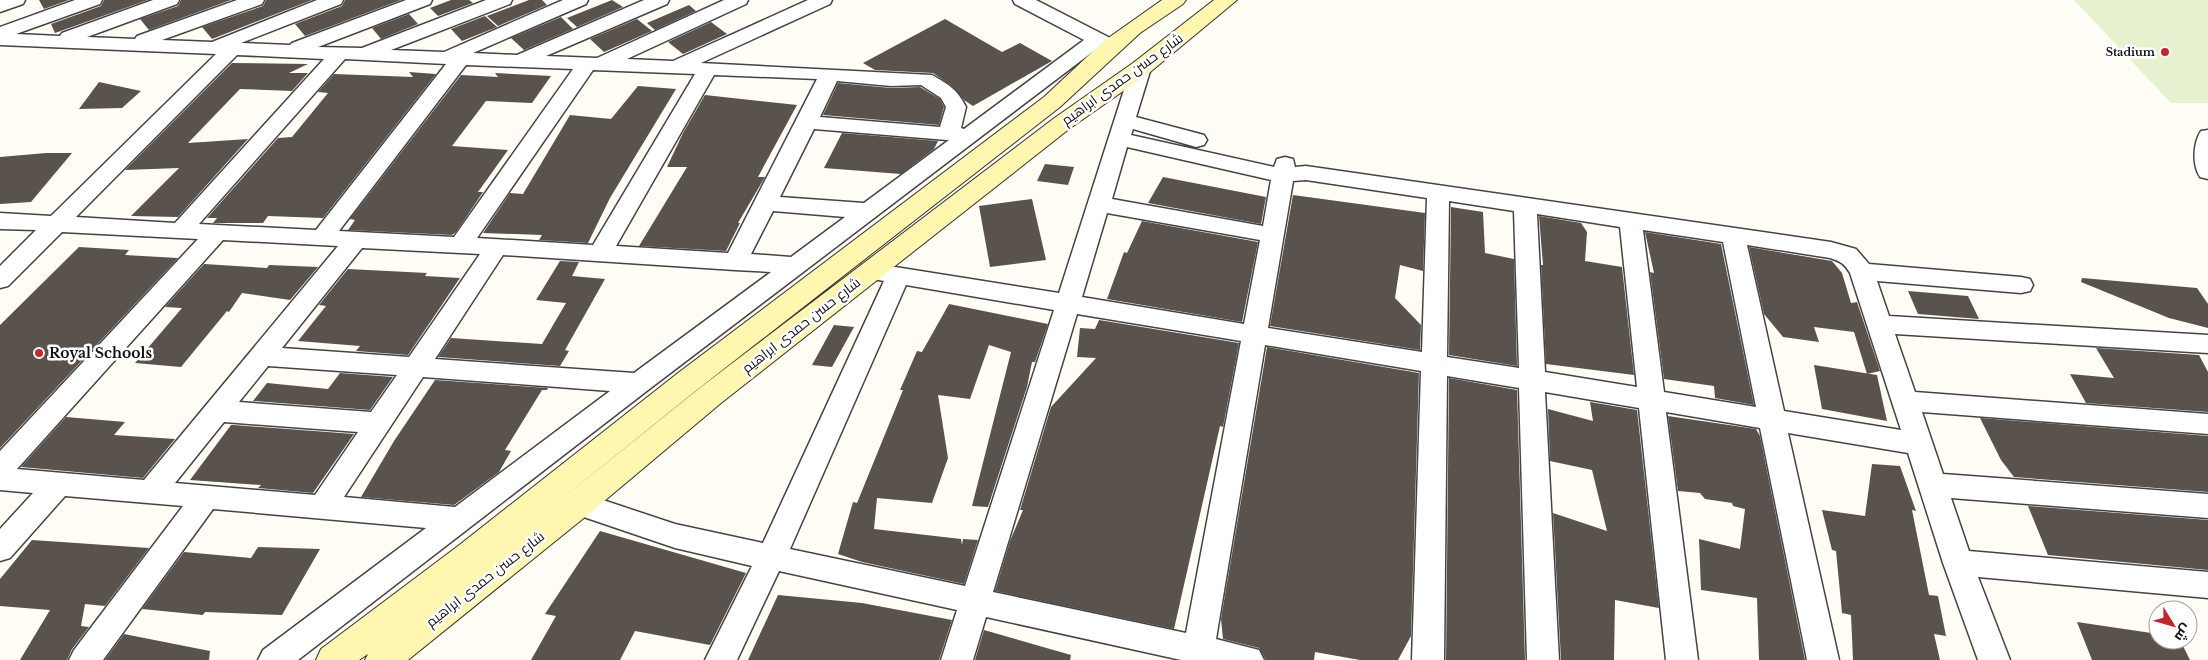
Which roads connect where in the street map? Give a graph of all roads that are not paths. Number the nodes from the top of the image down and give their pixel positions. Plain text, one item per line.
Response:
1 (16, 0) edge
2 (93, 0) edge
3 (170, 0) edge
4 (255, 0) edge
5 (334, 0) edge
6 (423, 0) edge
7 (503, 0) edge
8 (578, 0) edge
9 (660, 0) edge
10 (739, 0) edge
11 (823, 0) edge
12 (1022, 0) edge
13 (1166, 0) edge
14 (1177, 0) edge
15 (1211, 5) edge
16 (0, 6) edge
17 (0, 33) edge
18 (0, 39) edge
19 (57, 41) junction
20 (1105, 42) junction
21 (132, 44) junction
22 (222, 48) junction
23 (290, 51) junction
24 (350, 54) junction
25 (453, 58) junction
26 (519, 61) junction
27 (593, 64) junction
28 (675, 67) junction
29 (1140, 68) junction
30 (708, 69) junction
31 (830, 74) junction
32 (808, 122) junction
33 (1122, 129) junction
34 (959, 135) junction
35 (2208, 136) edge
36 (1291, 171) junction
37 (2208, 172) edge
38 (1438, 193) junction
39 (766, 203) junction
40 (1099, 204) junction
41 (1525, 206) junction
42 (868, 211) junction
43 (0, 222) edge
44 (1631, 222) junction
45 (56, 224) junction
46 (180, 231) junction
47 (216, 233) junction
48 (1272, 235) junction
49 (1733, 235) junction
50 (321, 238) junction
51 (356, 240) junction
52 (460, 246) junction
53 (496, 248) junction
54 (600, 253) junction
55 (735, 262) junction
56 (795, 266) junction
57 (870, 271) junction
58 (1862, 272) junction
59 (898, 276) junction
60 (0, 280) edge
61 (2021, 285) dead end
62 (1068, 304) junction
63 (1880, 324) junction
64 (1255, 334) junction
65 (2205, 349) edge
66 (262, 356) junction
67 (1434, 364) junction
68 (417, 367) junction
69 (1532, 380) junction
70 (639, 383) junction
71 (1652, 400) junction
72 (1906, 401) junction
73 (217, 411) junction
74 (1772, 420) junction
75 (379, 423) junction
76 (2208, 424) edge
77 (1920, 444) junction
78 (0, 470) edge
79 (0, 479) edge
80 (59, 484) junction
81 (1934, 485) junction
82 (152, 492) junction
83 (206, 497) junction
84 (579, 504) junction
85 (2208, 506) edge
86 (322, 507) junction
87 (460, 519) junction
88 (0, 548) edge
89 (770, 558) junction
90 (1958, 563) junction
91 (2208, 585) edge
92 (975, 602) junction
93 (1198, 655) edge
94 (85, 660) edge
95 (274, 660) edge
96 (333, 660) edge
97 (382, 660) edge
98 (721, 660) edge
99 (957, 660) edge
100 (1248, 660) edge
101 (1428, 660) edge
102 (1543, 660) edge
103 (1682, 660) edge
104 (1823, 660) edge
105 (1994, 660) edge

1 - 16 street
2 - 17 street
3 - 19 street
4 - 21 street
5 - 22 street
6 - 23 street
7 - 24 street
8 - 25 street
9 - 26 street
10 - 27 street
11 - 28 street
12 - 20 street
13 - 14 street
14 - 20 main road, شارع حسن حمدى ابراهيم
15 - 29 main road, شارع حسن حمدى ابراهيم
18 - 19 street
19 - 21 street
20 - 34 street
20 - 96 main road, شارع حسن حمدى ابراهيم
21 - 22 street
22 - 23 street
22 - 45 street
23 - 24 street
24 - 25 street
24 - 46 street
25 - 26 street
25 - 50 street
26 - 27 street
27 - 28 street
27 - 52 street
28 - 30 street
29 - 33 street
29 - 57 main road, شارع حسن حمدى ابراهيم
30 - 31 street
30 - 54 street
31 - 32 street
31 - 34 street
32 - 34 street
32 - 39 street
33 - 36 street
33 - 40 street
34 - 42 street
35 - 37 street
36 - 38 street
36 - 48 street
38 - 41 street
38 - 67 street
39 - 42 street
39 - 55 street
40 - 48 street
40 - 62 street
41 - 44 street
41 - 69 street
42 - 56 street
43 - 45 street
44 - 49 street
44 - 71 street
45 - 46 street
45 - 60 street
46 - 47 street
47 - 50 street
47 - 78 street
48 - 64 street
49 - 58 street
49 - 74 street
50 - 51 street
51 - 52 street
51 - 66 street
52 - 53 street
53 - 54 street
53 - 68 street
54 - 55 street
55 - 56 street
56 - 70 street
57 - 59 street
57 - 84 main road, شارع حسن حمدى ابراهيم
58 - 61 street
58 - 63 street
59 - 62 street
59 - 89 street
62 - 64 street
62 - 92 street
63 - 65 street
63 - 72 street
64 - 67 street
64 - 93 street
66 - 68 street
66 - 73 street
67 - 69 street
67 - 101 street
68 - 70 street
68 - 75 street
69 - 71 street
69 - 102 street
70 - 87 street
71 - 74 street
71 - 103 street
72 - 76 street
72 - 77 street
73 - 75 street
73 - 82 street
74 - 77 street
74 - 104 street
75 - 86 street
77 - 81 street
79 - 80 street
80 - 82 street
80 - 88 street
81 - 85 street
81 - 90 street
82 - 83 street
83 - 86 street
83 - 94 street
84 - 89 street
84 - 97 main road, شارع حسن حمدى ابراهيم
86 - 87 street
87 - 95 street
89 - 92 street
89 - 98 street
90 - 91 street
90 - 105 street
92 - 93 street
92 - 99 street
93 - 100 street

